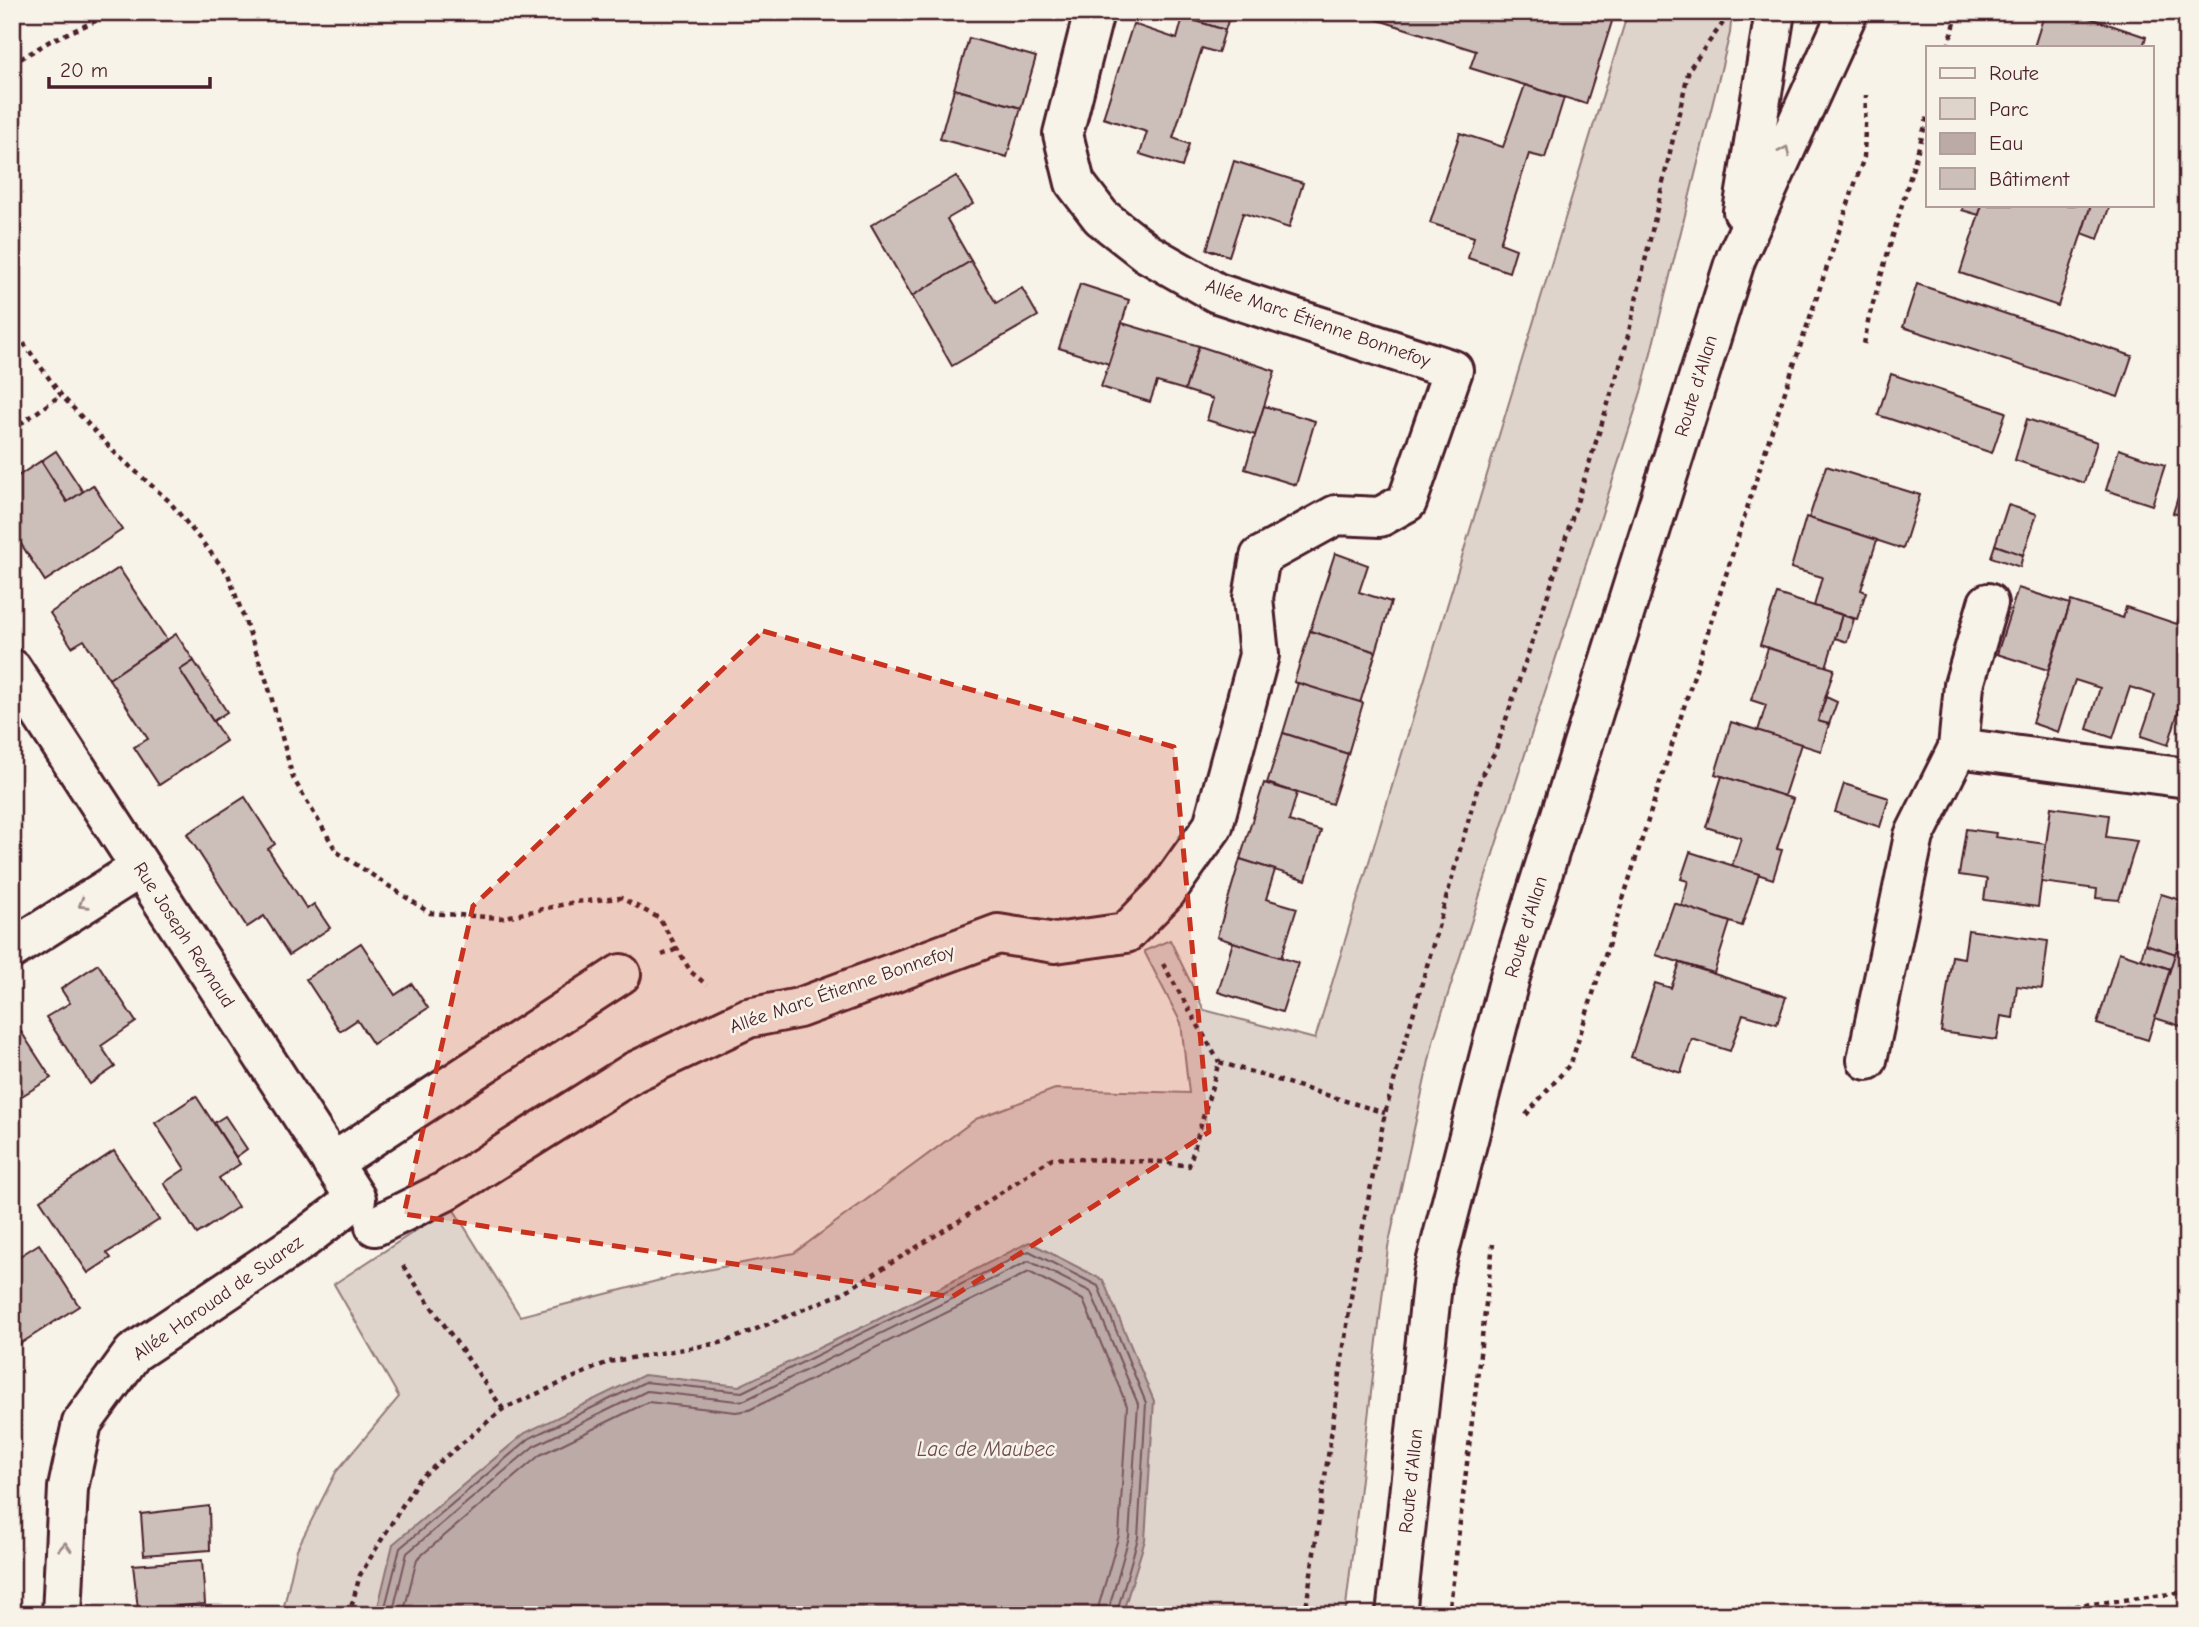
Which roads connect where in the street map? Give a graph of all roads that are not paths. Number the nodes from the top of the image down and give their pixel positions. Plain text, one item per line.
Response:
1 (1094, 12) edge
2 (1775, 12) edge
3 (1848, 12) edge
4 (1736, 258) junction
5 (1988, 603) dead end
6 (12, 669) edge
7 (1958, 748) junction
8 (2187, 778) edge
9 (140, 867) junction
10 (12, 948) edge
11 (621, 974) dead end
12 (1867, 1060) dead end
13 (332, 1163) junction
14 (365, 1213) junction
15 (62, 1615) edge
16 (1396, 1615) edge

1 - 14 street, Allée Marc Étienne Bonnefoy
2 - 4 street, Route d'Allan
4 -> 3 street, Route d'Allan
4 - 16 street, Route d'Allan
5 - 7 street
6 - 9 street, Rue Joseph Reynaud
7 - 8 street
7 - 12 street
9 -> 10 street
9 - 13 street, Rue Joseph Reynaud
11 - 13 street
13 - 14 street, Rue Joseph Reynaud
15 -> 14 street, Allée Harouad de Suarez

